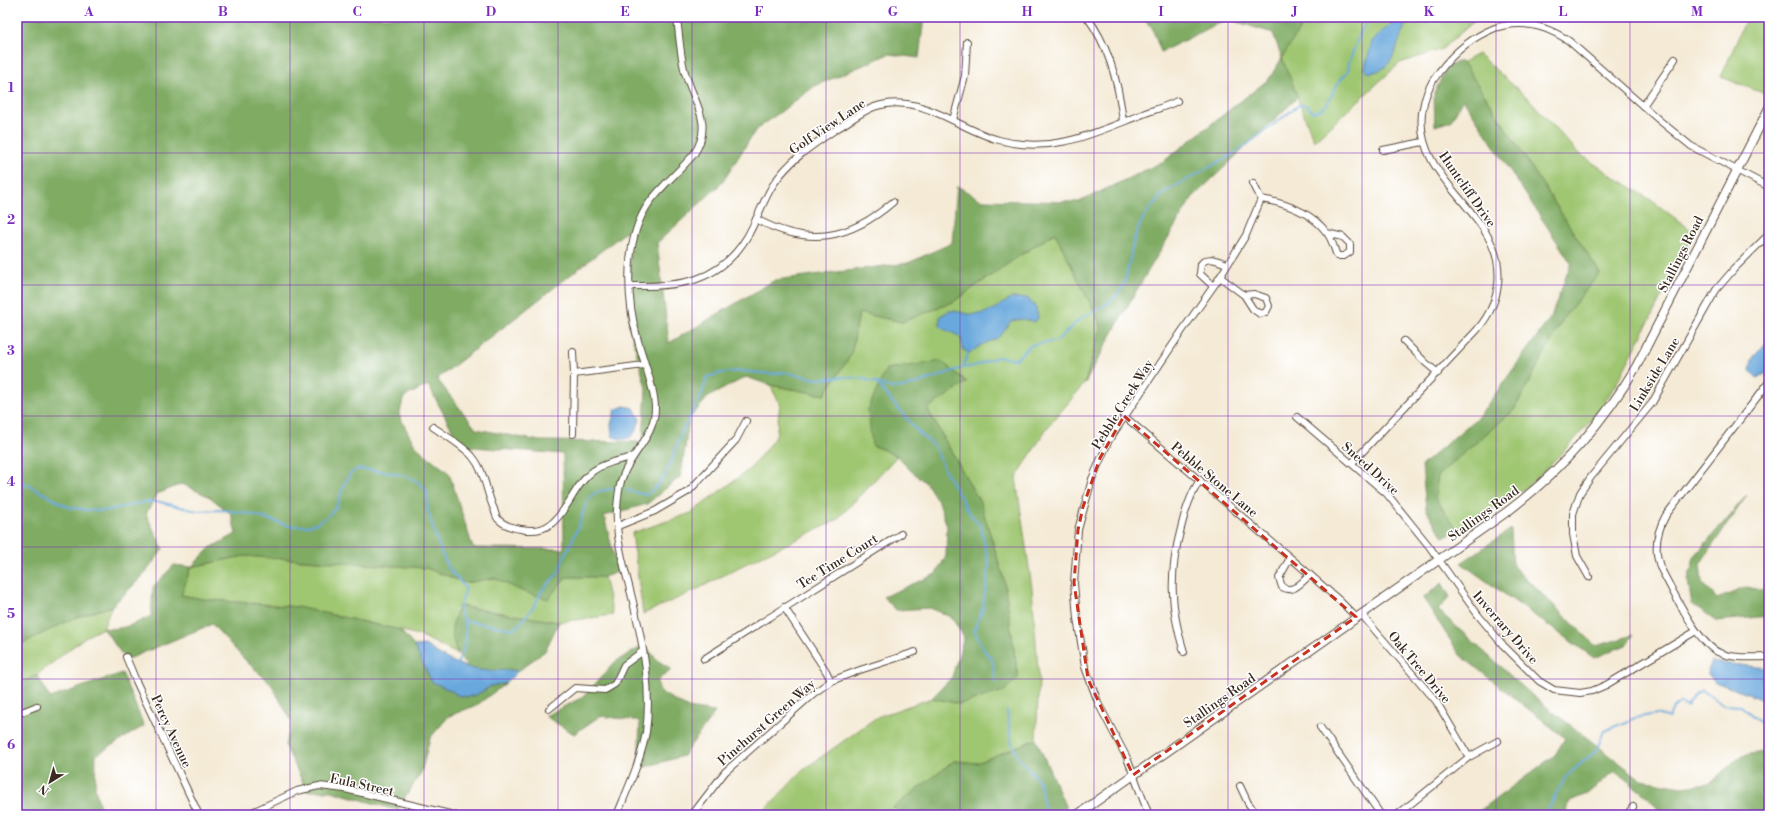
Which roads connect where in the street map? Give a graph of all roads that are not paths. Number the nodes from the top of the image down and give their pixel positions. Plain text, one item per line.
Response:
1 (678, 17) edge
2 (1087, 17) edge
3 (967, 42) dead end
4 (1675, 59) dead end
5 (1177, 101) dead end
6 (1643, 106) junction
7 (1769, 108) edge
8 (953, 120) junction
9 (1123, 121) junction
10 (1423, 142) junction
11 (1383, 150) dead end
12 (1737, 170) junction
13 (1254, 184) dead end
14 (1769, 187) edge
15 (1261, 199) junction
16 (893, 202) dead end
17 (756, 219) junction
18 (1327, 233) dead end
19 (1769, 234) edge
20 (1227, 264) junction
21 (1220, 277) junction
22 (630, 286) junction
23 (1213, 286) junction
24 (1244, 295) dead end
25 (1404, 341) dead end
26 (574, 352) dead end
27 (644, 364) junction
28 (1438, 373) junction
29 (574, 374) junction
30 (1769, 382) edge
31 (1124, 416) junction
32 (1297, 417) dead end
33 (746, 421) dead end
34 (433, 427) dead end
35 (573, 434) dead end
36 (633, 457) junction
37 (1352, 463) junction
38 (1200, 480) junction
39 (618, 526) junction
40 (901, 534) dead end
41 (1290, 558) junction
42 (1439, 560) junction
43 (1310, 574) junction
44 (1589, 577) dead end
45 (784, 608) junction
46 (1359, 616) junction
47 (1696, 631) junction
48 (643, 651) junction
49 (915, 652) dead end
50 (1184, 652) dead end
51 (126, 657) dead end
52 (1769, 658) edge
53 (704, 659) dead end
54 (831, 682) junction
55 (37, 706) dead end
56 (549, 709) dead end
57 (17, 714) edge
58 (1320, 727) dead end
59 (1498, 741) dead end
60 (1470, 757) junction
61 (1133, 775) junction
62 (1240, 786) dead end
63 (1633, 807) dead end
64 (17, 811) edge
65 (18, 815) edge
66 (199, 815) edge
67 (246, 815) edge
68 (454, 815) edge
69 (618, 815) edge
70 (692, 815) edge
71 (1077, 815) edge
72 (1149, 815) edge
73 (1257, 815) edge
74 (1380, 815) edge
75 (1397, 815) edge
76 (1627, 815) edge

1 - 22 street
2 - 9 street
3 - 8 street
4 - 6 street
5 - 9 street, Golf View Lane
6 - 10 street, Huntcliff Drive
6 - 12 street, Huntcliff Drive
7 - 12 street, Stallings Road
8 - 9 street, Golf View Lane
8 - 17 street, Golf View Lane
10 - 11 street
10 - 28 street, Huntcliff Drive
12 - 14 street, Huntcliff Drive
12 - 42 street, Stallings Road
13 - 15 street
15 - 18 street
15 - 20 street, Pebble Creek Way
16 - 17 street
17 - 22 street, Golf View Lane
19 - 44 street, Linkside Lane
20 - 21 street, Pebble Creek Way
20 - 23 street
21 - 23 street, Pebble Creek Way
21 - 24 street
22 - 27 street
23 - 31 street, Pebble Creek Way
25 - 28 street
26 - 29 street
27 - 29 street
27 - 36 street
28 - 37 street, Huntcliff Drive
29 - 35 street
30 - 47 street
31 - 38 street, Pebble Stone Lane
31 - 61 street, Pebble Creek Way
32 - 37 street, Sneed Drive
33 - 39 street
34 - 36 street
36 - 39 street
37 - 42 street, Sneed Drive
38 - 41 street, Pebble Stone Lane
38 - 50 street
39 - 48 street
40 - 45 street, Tee Time Court
41 - 43 street, Pebble Stone Lane
41 - 43 street
42 - 46 street, Stallings Road
42 - 47 street, Inverrary Drive
43 - 46 street, Pebble Stone Lane
45 - 53 street, Tee Time Court
45 - 54 street
46 - 60 street, Oak Tree Drive
46 - 61 street, Stallings Road
47 - 52 street
48 - 56 street
48 - 69 street
49 - 54 street, Pinehurst Green Way
51 - 66 street, Percy Avenue
54 - 70 street, Pinehurst Green Way
55 - 57 street
58 - 74 street
59 - 60 street
60 - 75 street
61 - 71 street, Stallings Road
61 - 72 street, Pebble Creek Way
62 - 73 street
63 - 76 street
64 - 65 street
67 - 68 street, Eula Street

